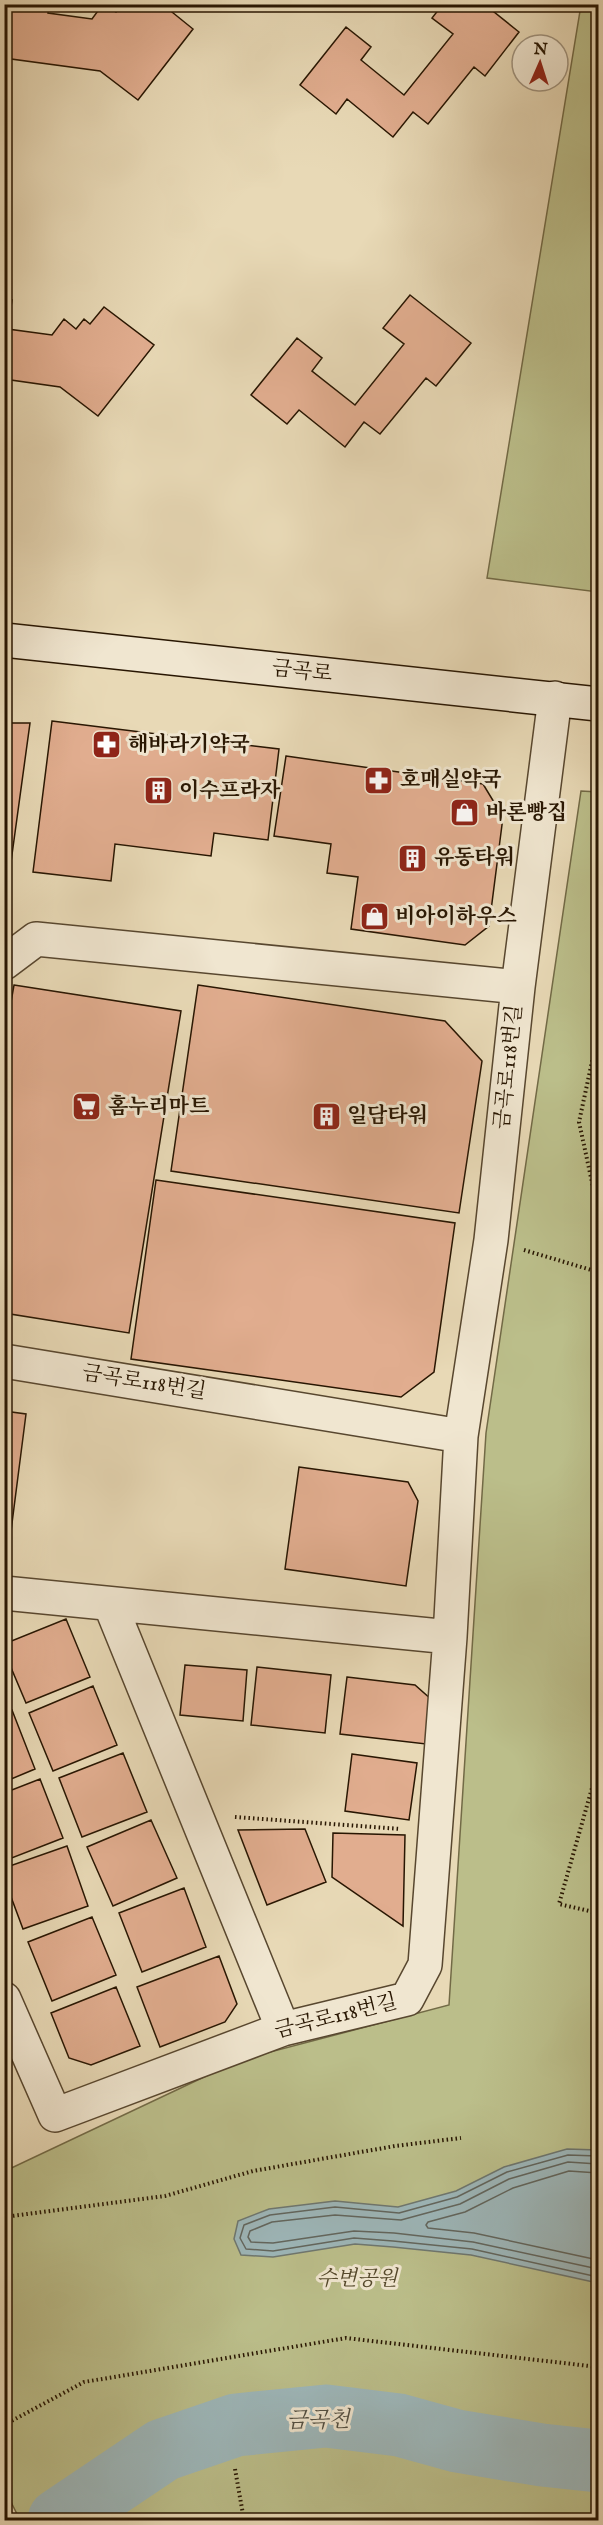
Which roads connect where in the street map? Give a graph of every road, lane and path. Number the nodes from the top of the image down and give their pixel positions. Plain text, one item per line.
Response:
1 (4, 640) edge
2 (555, 698) junction
3 (598, 704) edge
4 (4, 963) edge
5 (518, 987) junction
6 (598, 1034) edge
7 (598, 1210) edge
8 (491, 1240) junction
9 (598, 1272) edge
10 (4, 1361) edge
11 (461, 1436) junction
12 (4, 1593) edge
13 (110, 1604) junction
14 (450, 1637) junction
15 (598, 1767) edge
16 (195, 1814) junction
17 (436, 1832) junction
18 (598, 1913) edge
19 (4, 1999) edge
20 (283, 2029) junction
21 (461, 2138) dead end
22 (4, 2217) edge
23 (598, 2367) edge
24 (4, 2425) edge
25 (234, 2469) dead end
26 (244, 2520) edge

1 - 2 street, 금곡로
2 - 3 street, 금곡로
2 - 5 street, 금곡로118번길
4 - 5 street
5 - 8 street, 금곡로118번길
6 - 7 path
8 - 9 path
8 - 11 street, 금곡로118번길
10 - 11 street, 금곡로118번길
11 - 14 street, 금곡로118번길
12 - 13 street
13 - 14 street
13 - 16 street
14 - 17 street, 금곡로118번길
15 - 18 path
16 - 17 path
16 - 20 street
17 - 20 street, 금곡로118번길
19 - 20 street, 금곡로118번길
21 - 22 path
23 - 24 path
25 - 26 path

